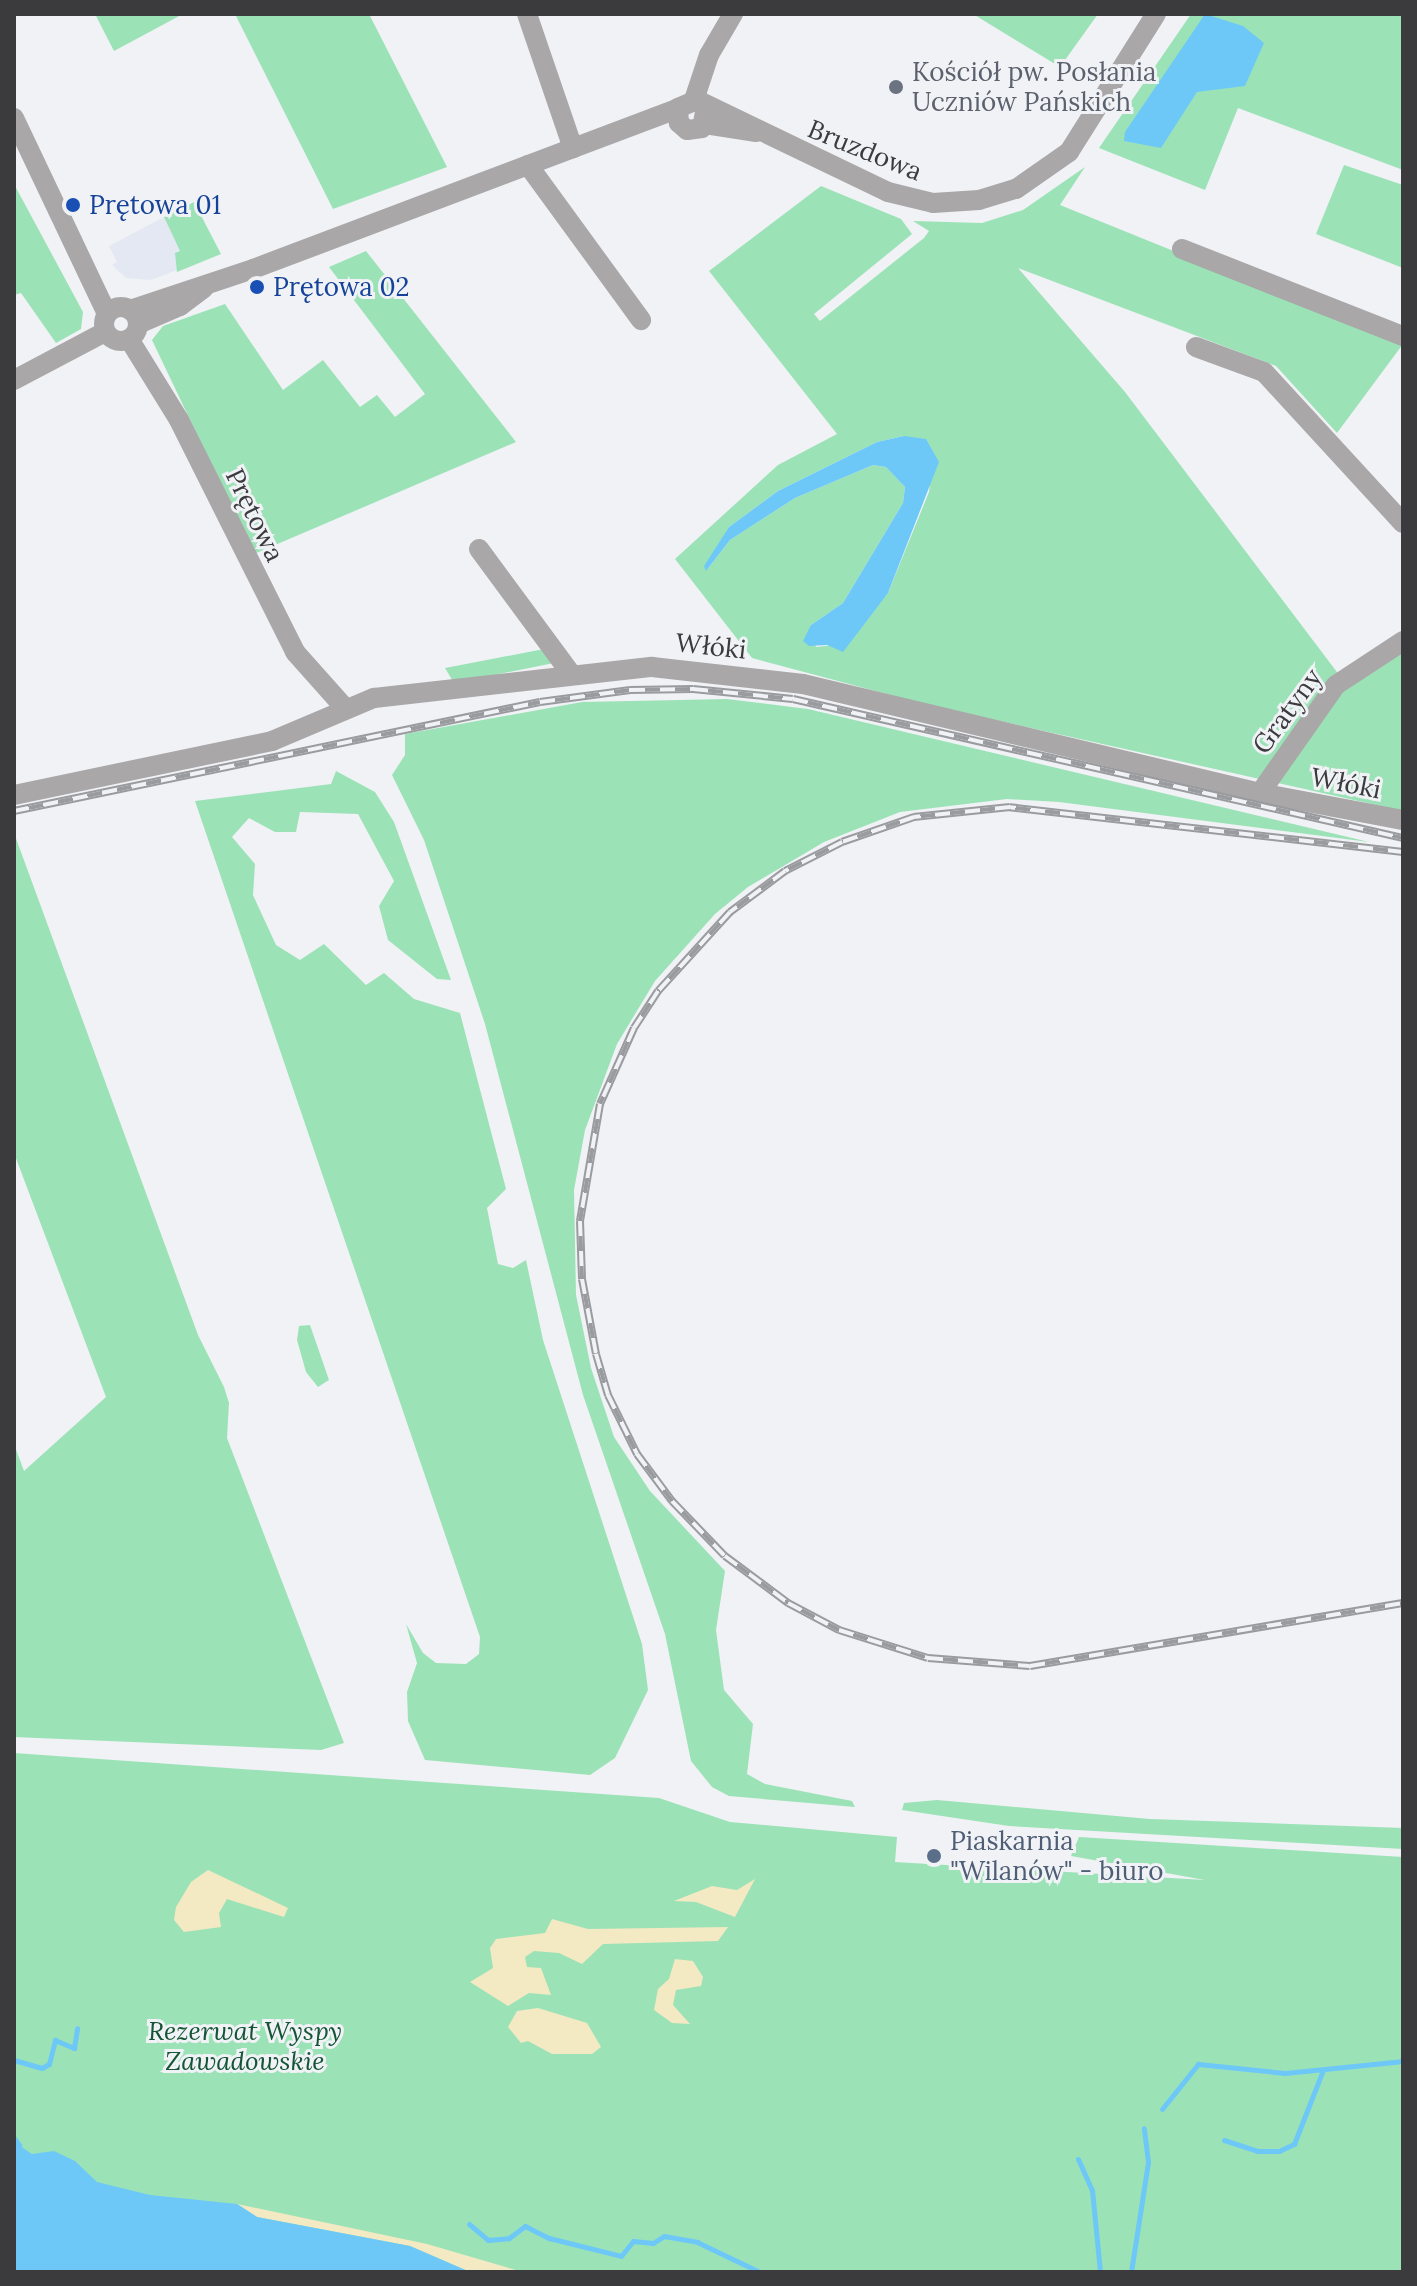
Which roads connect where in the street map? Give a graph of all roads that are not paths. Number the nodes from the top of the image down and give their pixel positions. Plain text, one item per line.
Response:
1 (527, 14) edge
2 (733, 14) edge
3 (1156, 14) edge
4 (692, 112) junction
5 (14, 118) edge
6 (573, 148) junction
7 (528, 165) junction
8 (1182, 249) dead end
9 (641, 320) dead end
10 (121, 321) junction
11 (1403, 336) edge
12 (1196, 347) dead end
13 (14, 380) edge
14 (1403, 523) edge
15 (479, 549) dead end
16 (1403, 641) edge
17 (571, 674) junction
18 (344, 707) junction
19 (1260, 793) junction
20 (14, 795) edge
21 (1403, 820) edge

1 - 6 street
2 - 4 street
3 - 4 street, Bruzdowa
4 - 6 street, Bruzdowa
5 - 10 street, Prętowa
6 - 7 street, Bruzdowa
7 - 9 street
7 - 10 street, Bruzdowa
8 - 11 street
10 - 13 street, Bruzdowa
10 - 18 street, Prętowa
12 - 14 street
15 - 17 street
16 - 19 street, Gratyny
17 - 18 street, Włóki
17 - 19 street, Włóki
18 - 20 street, Włóki
19 - 21 street, Włóki

